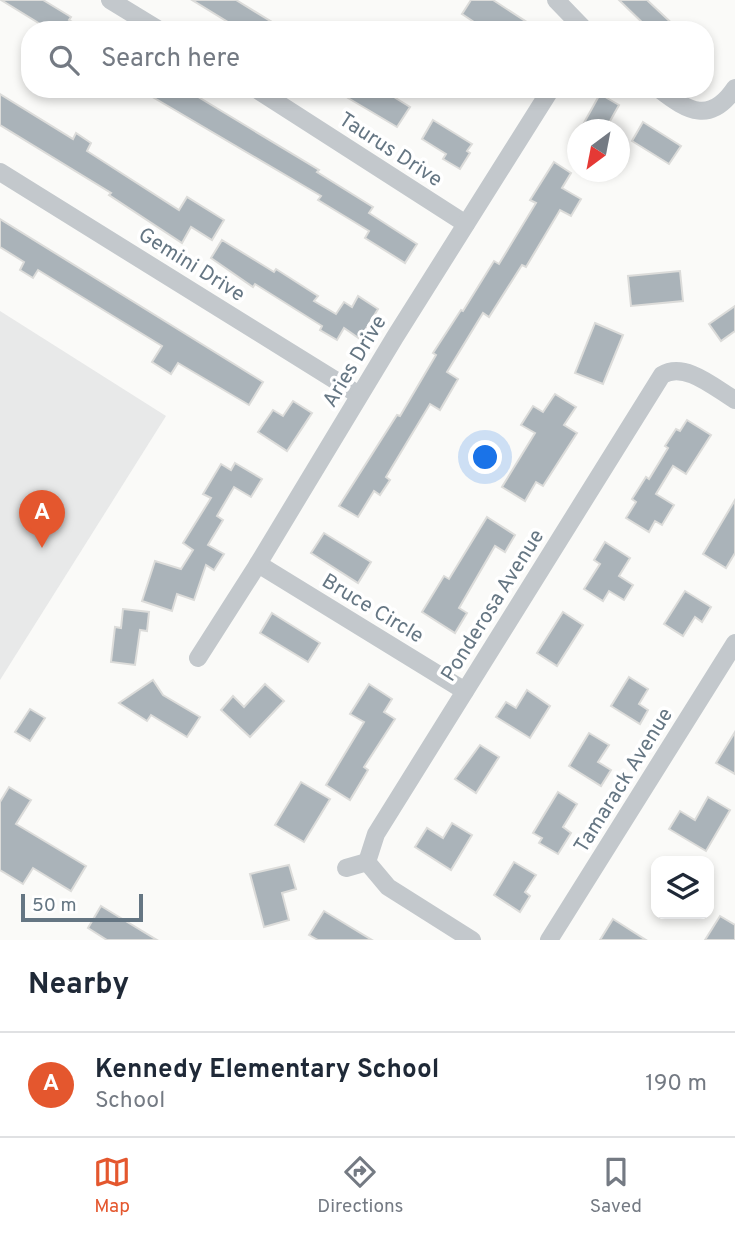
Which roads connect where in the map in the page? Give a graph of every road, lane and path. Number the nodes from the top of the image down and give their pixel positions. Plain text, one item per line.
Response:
1 (110, 0) edge
2 (556, 0) edge
3 (144, 21) edge
4 (576, 21) edge
5 (735, 88) edge
6 (270, 98) edge
7 (545, 98) edge
8 (671, 98) edge
9 (0, 172) edge
10 (466, 224) junction
11 (359, 395) junction
12 (735, 400) edge
13 (258, 564) junction
14 (735, 643) edge
15 (198, 658) dead end
16 (465, 691) junction
17 (367, 862) junction
18 (346, 868) dead end
19 (472, 940) edge
20 (549, 940) edge

1 - 3 street
2 - 4 street
5 - 8 street
6 - 10 street, Taurus Drive
7 - 10 street, Aries Drive
9 - 11 street, Gemini Drive
10 - 11 street, Aries Drive
11 - 13 street, Aries Drive
12 - 16 street, Ponderosa Avenue
13 - 15 street, Aries Drive
13 - 16 street, Bruce Circle
14 - 20 street, Tamarack Avenue
16 - 17 street, Ponderosa Avenue
17 - 18 street
17 - 19 street

